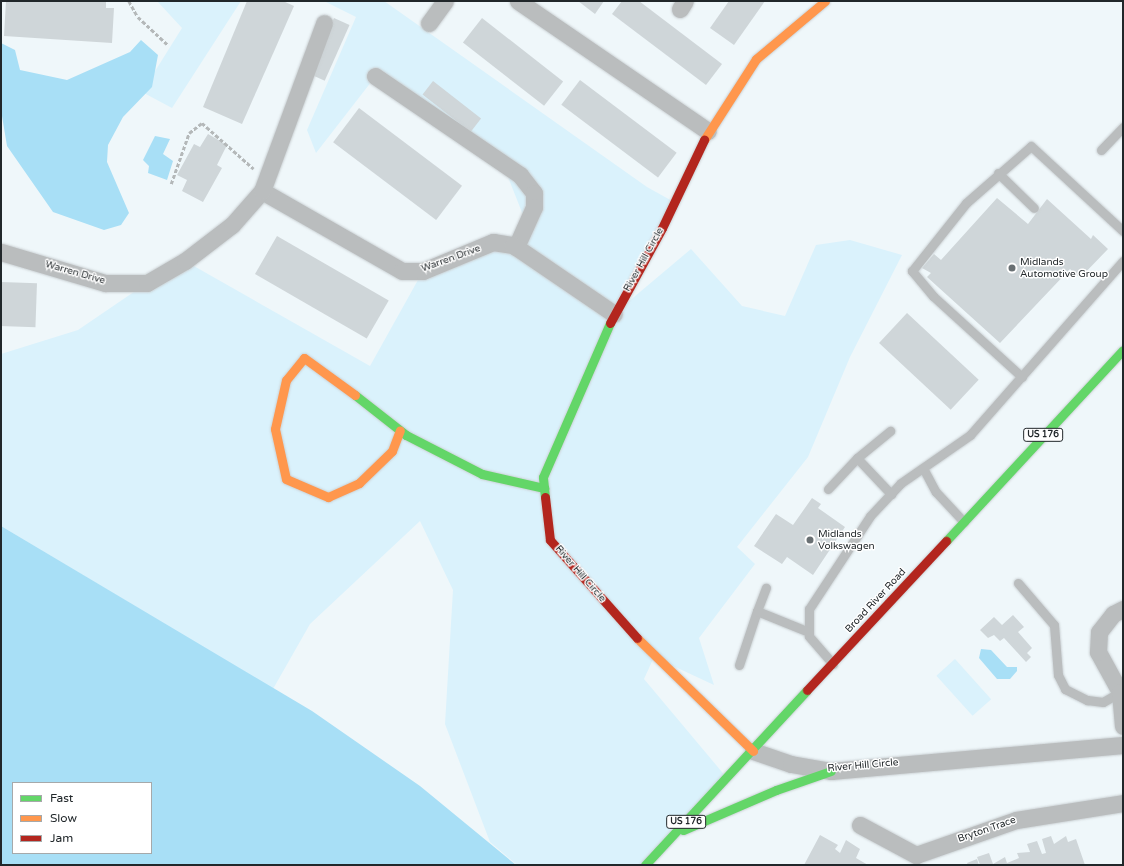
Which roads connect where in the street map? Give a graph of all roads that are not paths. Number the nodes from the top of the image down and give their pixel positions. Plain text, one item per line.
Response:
1 (445, 1) edge
2 (518, 1) edge
3 (825, 1) edge
4 (324, 23) dead end
5 (429, 23) dead end
6 (375, 76) dead end
7 (1123, 127) edge
8 (708, 130) junction
9 (1101, 150) dead end
10 (998, 173) junction
11 (264, 186) junction
12 (1034, 208) dead end
13 (1123, 231) edge
14 (516, 247) junction
15 (1, 252) edge
16 (1123, 261) edge
17 (614, 314) junction
18 (1123, 350) edge
19 (1022, 377) junction
20 (400, 430) junction
21 (890, 431) dead end
22 (857, 458) junction
23 (923, 468) junction
24 (544, 488) junction
25 (828, 488) dead end
26 (891, 494) junction
27 (964, 522) junction
28 (1018, 583) dead end
29 (766, 588) dead end
30 (1123, 609) edge
31 (757, 611) junction
32 (809, 632) junction
33 (833, 664) junction
34 (739, 665) dead end
35 (1121, 694) edge
36 (1123, 726) edge
37 (1123, 745) edge
38 (753, 751) junction
39 (831, 771) junction
40 (1123, 803) edge
41 (860, 825) dead end
42 (675, 834) junction
43 (645, 865) edge

1 - 5 street
2 - 8 street
3 - 8 street, River Hill Circle
4 - 11 street, Warren Drive
6 - 14 street
7 - 9 lane
8 - 17 street, River Hill Circle
10 - 12 lane
10 - 13 lane
10 - 19 lane
11 - 14 street, Warren Drive
11 - 15 street, Warren Drive
14 - 17 street, Warren Drive
16 - 19 lane
17 - 24 street, River Hill Circle
18 - 27 street, Broad River Road / US 176
19 - 23 lane
20 - 20 street
20 - 24 street
21 - 22 lane
22 - 25 lane
22 - 26 lane
23 - 26 lane
23 - 27 lane
24 - 38 street, River Hill Circle
26 - 32 lane
27 - 33 street, Broad River Road / US 176
28 - 35 lane
29 - 31 lane
30 - 35 street
31 - 32 lane
31 - 34 lane
32 - 33 lane
33 - 38 street, Broad River Road / US 176
35 - 36 street
37 - 39 street, River Hill Circle
38 - 39 street, River Hill Circle
38 - 42 street, Broad River Road / US 176
39 - 42 street
40 - 41 street, Bryton Trace
42 - 43 street, Broad River Road / US 176

